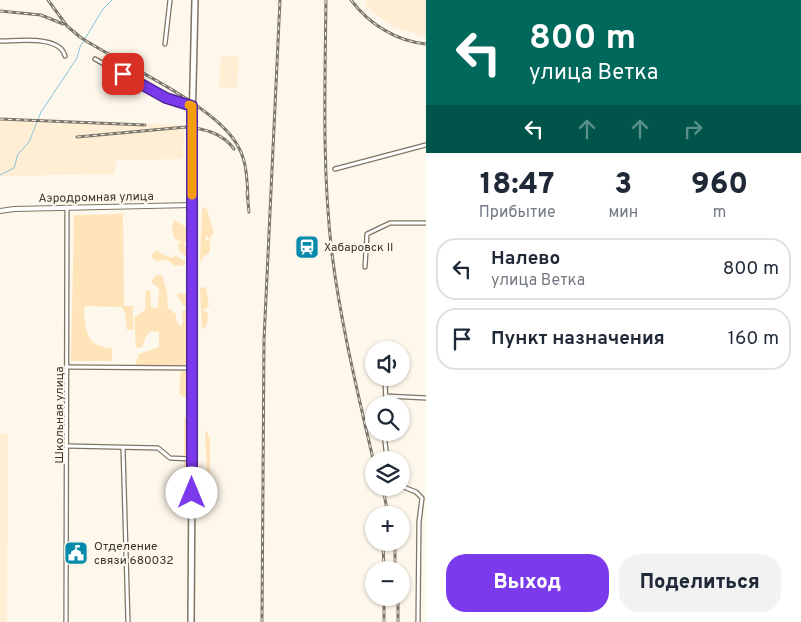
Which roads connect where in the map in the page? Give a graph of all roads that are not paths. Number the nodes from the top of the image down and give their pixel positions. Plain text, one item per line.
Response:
1 (170, 0) edge
2 (197, 0) edge
3 (0, 41) edge
4 (165, 44) dead end
5 (65, 56) dead end
6 (95, 58) dead end
7 (192, 106) junction
8 (426, 145) edge
9 (335, 169) dead end
10 (192, 205) junction
11 (67, 208) junction
12 (0, 211) edge
13 (426, 223) edge
14 (365, 267) dead end
15 (67, 367) junction
16 (193, 368) junction
17 (385, 386) edge
18 (386, 396) edge
19 (410, 397) edge
20 (426, 398) edge
21 (68, 446) junction
22 (123, 448) junction
23 (192, 458) junction
24 (410, 490) edge
25 (424, 497) edge
26 (66, 622) edge
27 (128, 622) edge
28 (191, 622) edge
29 (418, 622) edge

1 - 4 street
2 - 7 highway
3 - 5 street
6 - 7 street
7 - 10 highway
8 - 9 street
10 - 11 street, Аэродромная улица
10 - 16 highway
11 - 12 street, Аэродромная улица
11 - 15 street, Школьная улица
13 - 14 street
15 - 16 street
15 - 21 street, Школьная улица
16 - 23 highway
17 - 18 street
19 - 20 street
21 - 22 street
21 - 26 street, Школьная улица
22 - 23 street
22 - 27 street
23 - 28 highway
24 - 25 street
25 - 29 street

